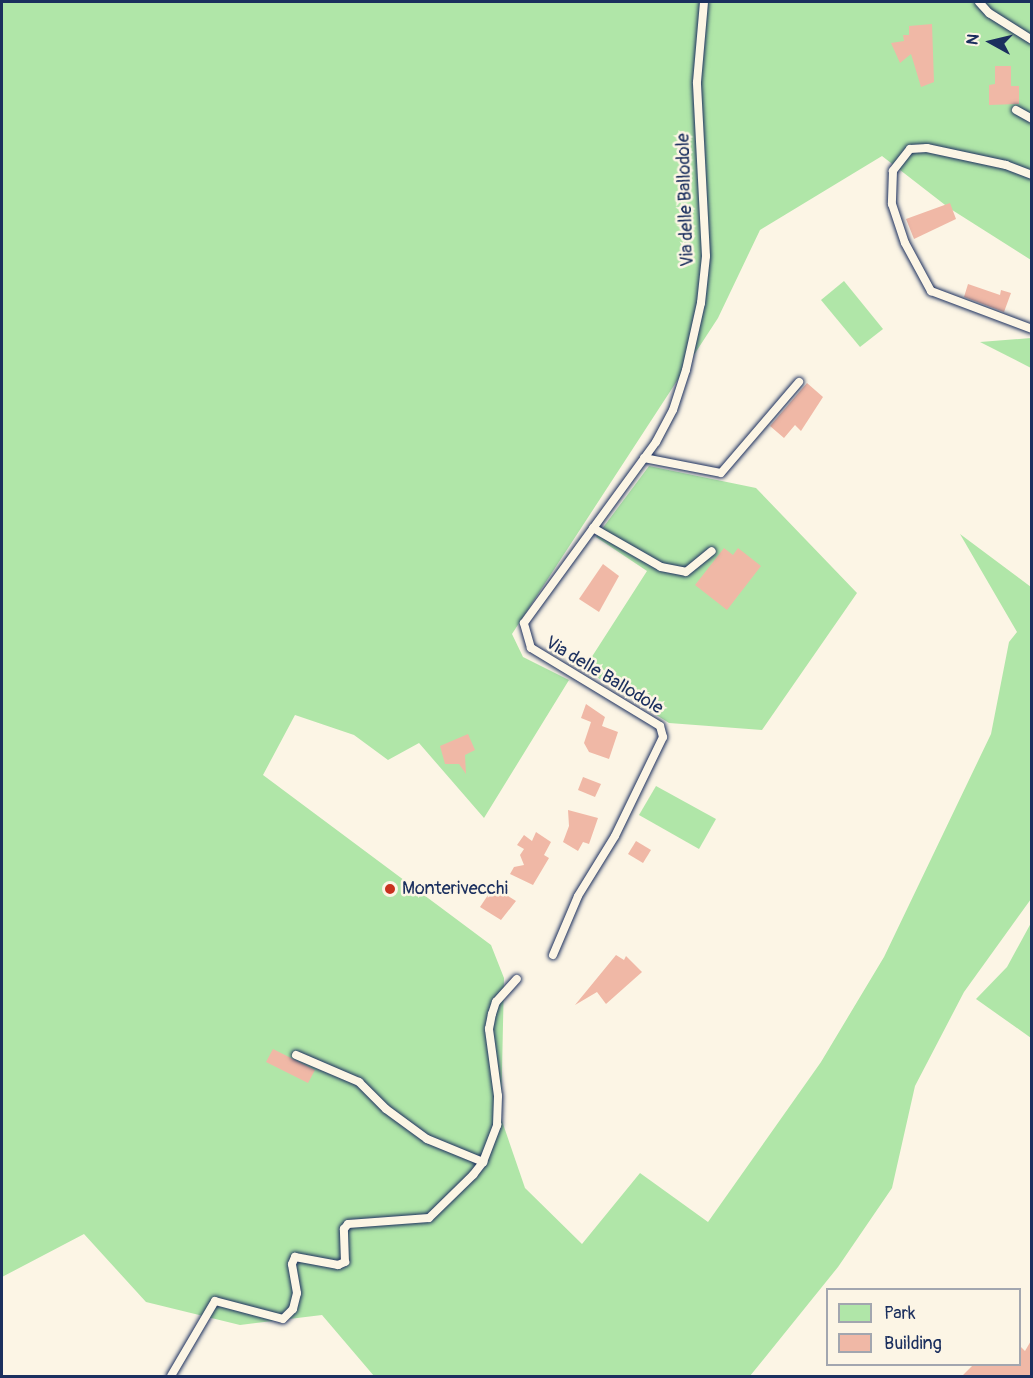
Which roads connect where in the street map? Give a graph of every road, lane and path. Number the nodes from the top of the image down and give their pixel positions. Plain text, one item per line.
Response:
1 (704, 2) edge
2 (979, 2) edge
3 (1032, 40) edge
4 (1016, 110) dead end
5 (1032, 119) edge
6 (1032, 175) edge
7 (1032, 329) edge
8 (799, 382) dead end
9 (644, 458) junction
10 (593, 528) junction
11 (712, 551) dead end
12 (553, 955) dead end
13 (518, 979) dead end
14 (296, 1055) dead end
15 (483, 1162) junction
16 (171, 1377) edge

1 - 9 lane, Via delle Ballodole
2 - 3 lane
4 - 5 lane
6 - 7 lane
8 - 9 lane
9 - 10 lane, Via delle Ballodole
10 - 11 lane
10 - 12 lane, Via delle Ballodole
13 - 15 lane
14 - 15 lane
15 - 16 lane

